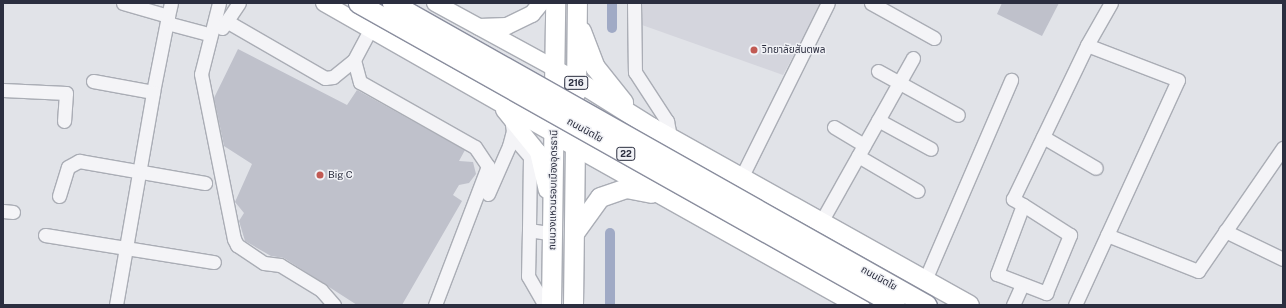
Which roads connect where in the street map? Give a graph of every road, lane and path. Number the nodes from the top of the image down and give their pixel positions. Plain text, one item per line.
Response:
1 (123, 3) edge
2 (171, 3) edge
3 (219, 3) edge
4 (239, 3) edge
5 (324, 3) edge
6 (358, 3) edge
7 (392, 3) edge
8 (435, 3) edge
9 (541, 3) edge
10 (555, 3) edge
11 (634, 3) edge
12 (828, 3) edge
13 (871, 3) edge
14 (1111, 3) edge
15 (577, 12) edge
16 (167, 20) junction
17 (228, 22) junction
18 (477, 27) junction
19 (371, 28) junction
20 (209, 35) junction
21 (934, 38) dead end
22 (1087, 45) junction
23 (914, 58) dead end
24 (354, 60) junction
25 (555, 69) junction
26 (878, 71) dead end
27 (449, 72) junction
28 (576, 80) junction
29 (1011, 80) dead end
30 (93, 81) dead end
31 (900, 83) junction
32 (3, 90) edge
33 (153, 92) junction
34 (494, 99) junction
35 (958, 115) dead end
36 (511, 119) junction
37 (878, 120) junction
38 (64, 121) dead end
39 (651, 127) junction
40 (834, 127) dead end
41 (554, 134) junction
42 (512, 136) junction
43 (670, 137) junction
44 (1043, 137) junction
45 (864, 145) junction
46 (575, 146) junction
47 (1283, 148) edge
48 (931, 150) dead end
49 (858, 156) junction
50 (1096, 168) dead end
51 (139, 171) junction
52 (741, 178) junction
53 (205, 183) dead end
54 (918, 191) dead end
55 (660, 193) junction
56 (59, 196) dead end
57 (1023, 205) junction
58 (820, 222) junction
59 (529, 230) junction
60 (1225, 231) junction
61 (553, 232) junction
62 (574, 232) junction
63 (1107, 235) junction
64 (44, 236) dead end
65 (126, 249) junction
66 (1283, 259) edge
67 (214, 262) dead end
68 (925, 280) junction
69 (1022, 285) junction
70 (838, 300) edge
71 (116, 305) edge
72 (334, 305) edge
73 (435, 305) edge
74 (443, 305) edge
75 (545, 305) edge
76 (551, 305) edge
77 (573, 305) edge
78 (859, 305) edge
79 (895, 305) edge
80 (927, 305) edge
81 (969, 305) edge
82 (1013, 305) edge
83 (1075, 305) edge

1 - 16 street
2 - 16 street
3 - 20 street
4 - 17 street
5 - 19 main road, ถนนนิตโย / 22
6 - 79 highway, ถนนนิตโย / 22, bridge
7 - 80 highway, ถนนนิตโย / 22, bridge
8 - 18 main road, ถนนนิตโย
9 - 18 main road
10 - 25 highway, ถนนวงแหวนรอบเมืองอุดรธานี / 216
11 - 43 street
12 - 52 street
13 - 21 street
14 - 22 street
15 - 28 highway, ถนนวงแหวนรอบเมืองอุดรธานี / 216
15 - 39 highway
16 - 20 street
16 - 33 street
17 - 20 street
17 - 24 street
18 - 25 main road, ถนนนิตโย
18 - 27 main road
19 - 24 street
19 - 27 main road, ถนนนิตโย / 22
20 - 72 street
22 - 44 street
22 - 63 street
23 - 31 street
24 - 73 street
25 - 28 main road, ถนนนิตโย
25 - 41 highway, ถนนวงแหวนรอบเมืองอุดรธานี / 216
26 - 31 street
27 - 34 main road, ถนนนิตโย / 22
28 - 39 highway, ถนนนิตโย
28 - 46 highway, ถนนวงแหวนรอบเมืองอุดรธานี / 216
29 - 68 street
30 - 33 street
31 - 35 street
31 - 37 street
32 - 38 street
33 - 51 street
34 - 36 main road
34 - 41 main road, ถนนนิตโย / 22
36 - 42 street
36 - 61 main road
37 - 45 street
37 - 48 street
39 - 43 highway, ถนนนิตโย
40 - 45 street
41 - 46 highway, ถนนนิตโย / 22
41 - 61 highway, ถนนวงแหวนรอบเมืองอุดรธานี / 216
42 - 59 street
42 - 74 street
43 - 52 highway, ถนนนิตโย
43 - 55 highway
44 - 50 street
44 - 57 street
45 - 49 street
46 - 55 highway, ถนนนิตโย / 22
46 - 62 highway, ถนนวงแหวนรอบเมืองอุดรธานี / 216
47 - 60 street
49 - 54 street
49 - 58 street
51 - 53 street
51 - 56 street
51 - 65 street
52 - 58 highway, ถนนนิตโย
55 - 62 highway
55 - 70 highway, ถนนนิตโย / 22
57 - 69 street
57 - 69 street
58 - 68 highway, ถนนนิตโย
59 - 61 street
59 - 75 street
60 - 63 street
60 - 66 street
61 - 76 highway, ถนนวงแหวนรอบเมืองอุดรธานี / 216
62 - 77 highway, ถนนวงแหวนรอบเมืองอุดรธานี / 216
63 - 83 street
64 - 65 street
65 - 67 street
65 - 71 street
68 - 81 highway, ถนนนิตโย
69 - 82 street
70 - 78 highway, ถนนนิตโย / 22

